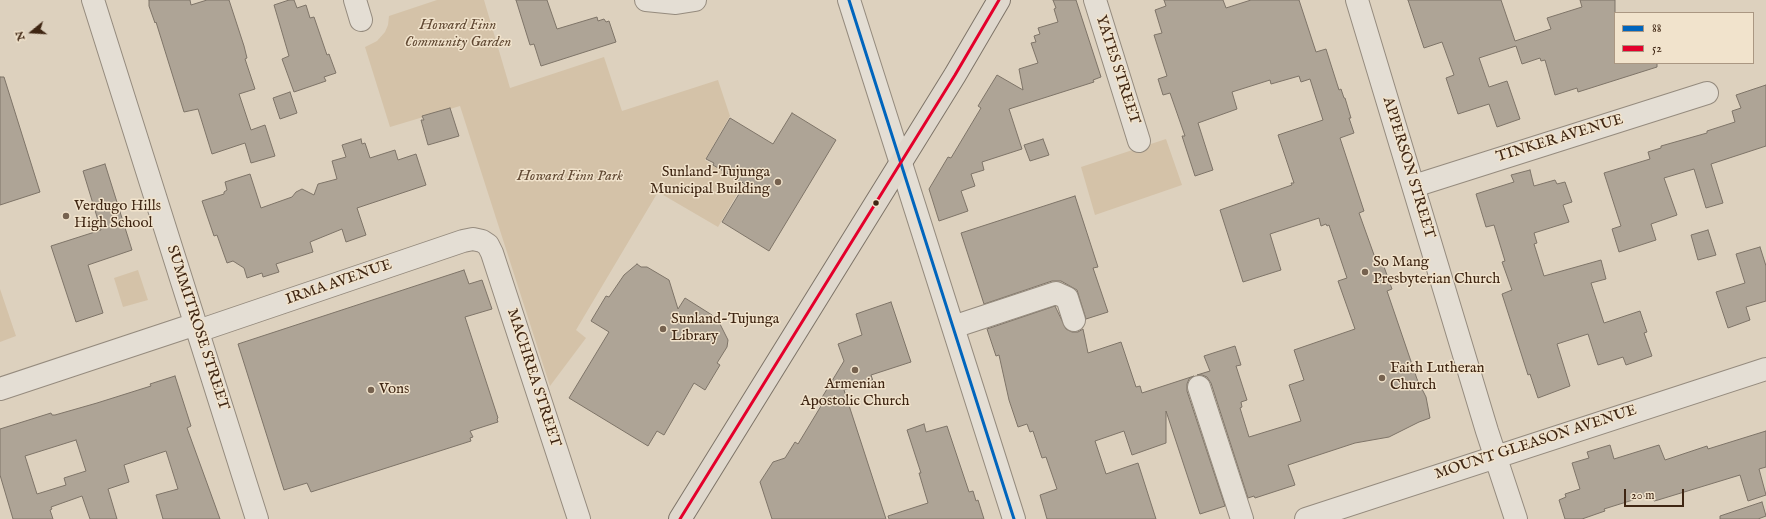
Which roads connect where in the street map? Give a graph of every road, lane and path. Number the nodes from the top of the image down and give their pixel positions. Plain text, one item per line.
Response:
1 (93, 0) edge
2 (646, 0) edge
3 (695, 0) edge
4 (849, 0) edge
5 (999, 0) edge
6 (1095, 0) edge
7 (1357, 0) edge
8 (1707, 93) dead end
9 (1139, 141) dead end
10 (901, 161) junction
11 (1414, 186) junction
12 (482, 241) joint
13 (1074, 320) dead end
14 (953, 327) junction
15 (197, 328) junction
16 (1766, 369) edge
17 (1199, 387) dead end
18 (0, 389) edge
19 (1495, 456) junction
20 (257, 519) edge
21 (578, 519) edge
22 (680, 519) edge
23 (1014, 519) edge
24 (1242, 519) edge
25 (1306, 519) edge
26 (1516, 519) edge

1 - 15 street, SUMMITROSE STREET
2 - 3 street
4 - 10 street
5 - 10 main road
6 - 9 street, YATES STREET
7 - 11 street, APPERSON STREET
8 - 11 street, TINKER AVENUE
10 - 14 street
10 - 22 main road
11 - 19 street, APPERSON STREET
12 - 15 street, IRMA AVENUE
12 - 21 street, MACHREA STREET
13 - 14 street
14 - 23 street
15 - 18 street, IRMA AVENUE
15 - 20 street, SUMMITROSE STREET
16 - 19 street, MOUNT GLEASON AVENUE
17 - 24 street
19 - 25 street, MOUNT GLEASON AVENUE
19 - 26 street, APPERSON STREET

